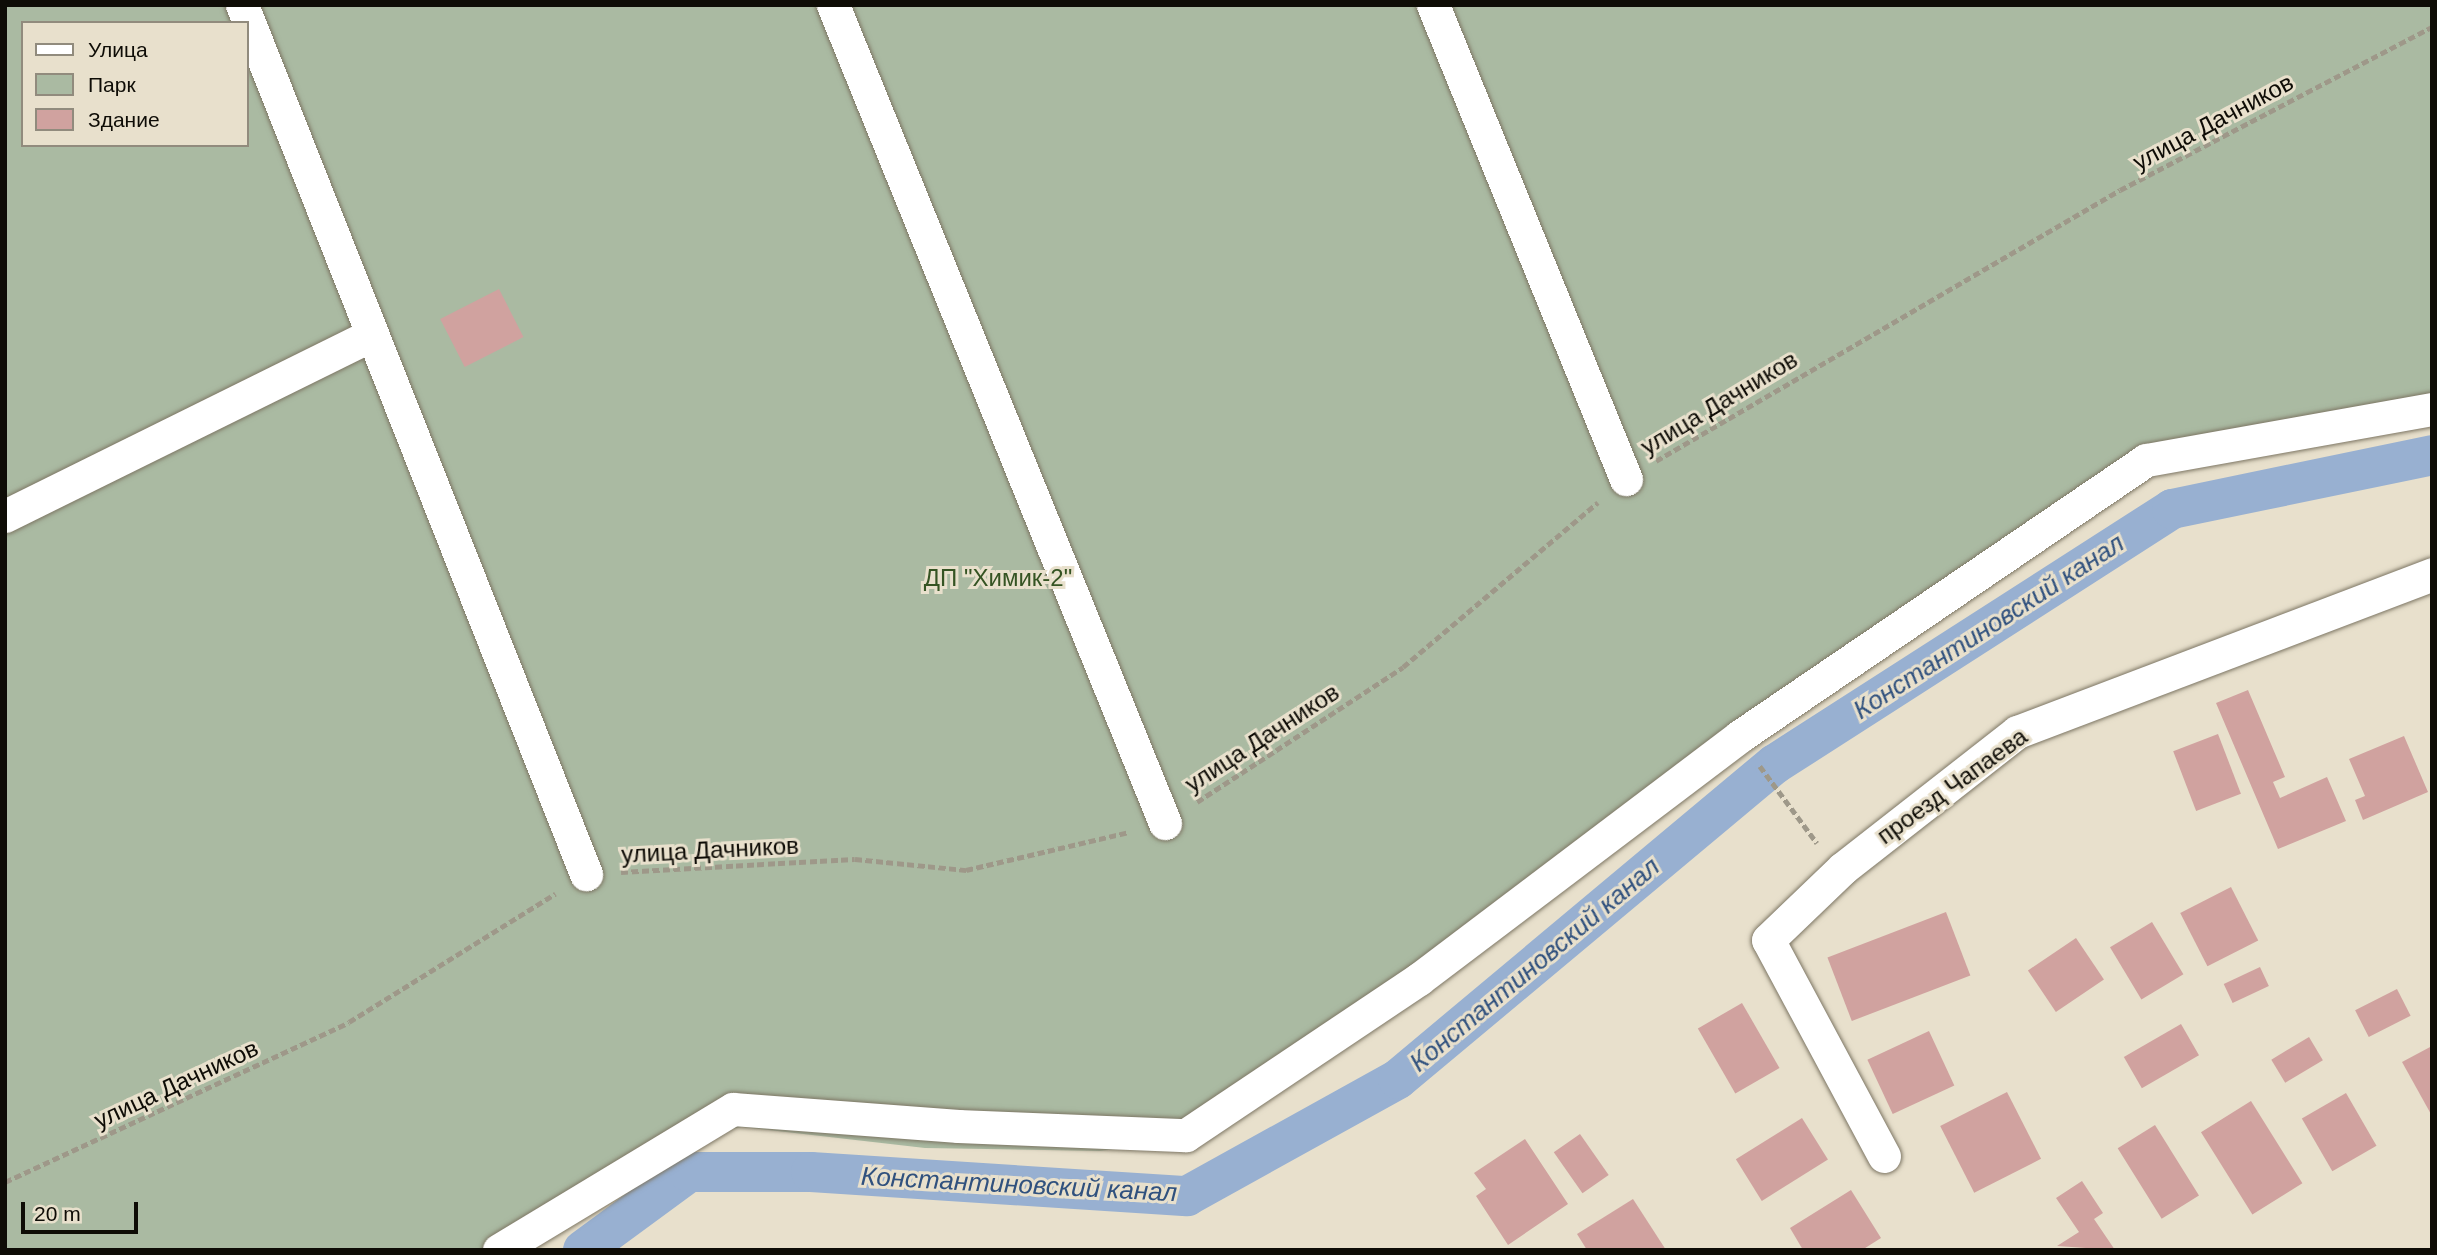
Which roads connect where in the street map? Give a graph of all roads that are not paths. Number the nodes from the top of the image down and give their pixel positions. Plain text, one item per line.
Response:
1 (242, 5) edge
2 (833, 5) edge
3 (1433, 5) edge
4 (371, 335) junction
5 (2432, 409) edge
6 (1626, 478) road end
7 (5, 516) edge
8 (2432, 574) edge
9 (1165, 823) road end
10 (586, 874) road end
11 (1884, 1156) dead end
12 (499, 1250) edge

1 - 4 street
2 - 9 street
3 - 6 street
4 - 7 street
4 - 10 street
5 - 12 street
8 - 11 street, проезд Чапаева

